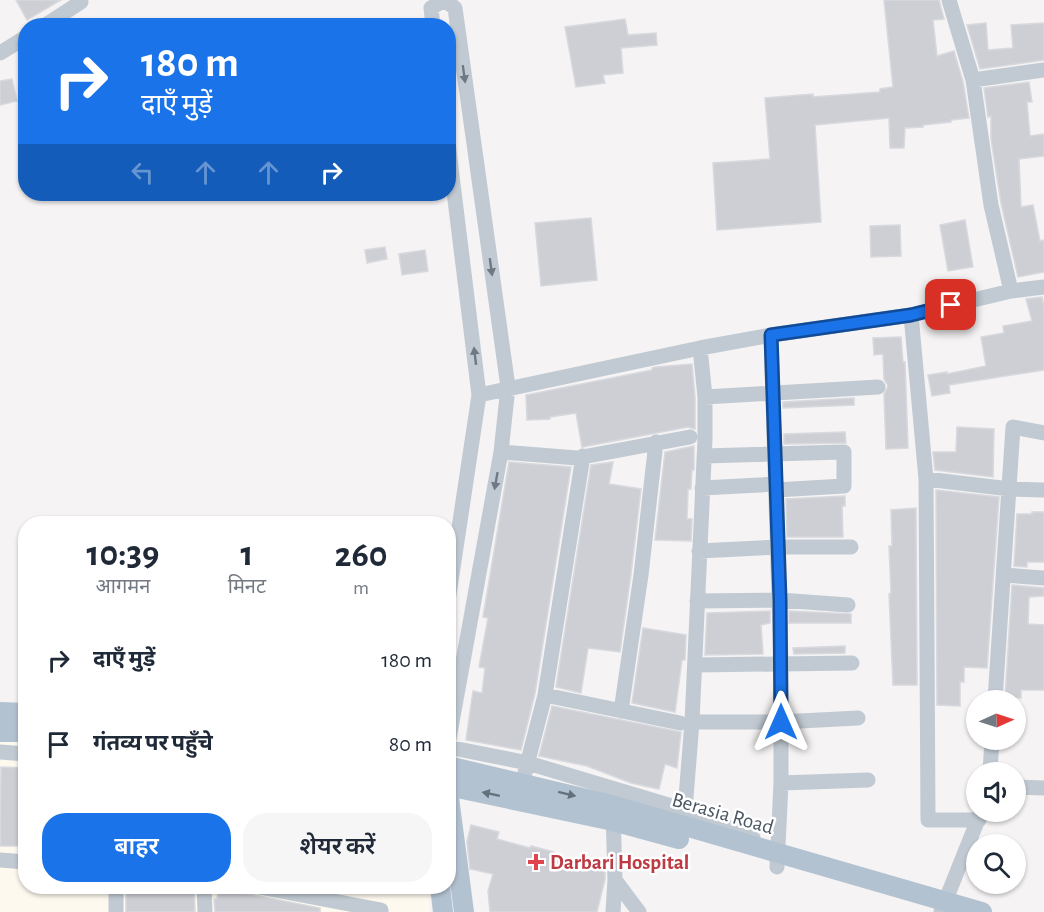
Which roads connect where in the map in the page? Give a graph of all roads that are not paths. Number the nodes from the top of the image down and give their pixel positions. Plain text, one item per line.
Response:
1 (444, 0) edge
2 (948, 0) edge
3 (81, 2) dead end
4 (56, 18) edge
5 (432, 18) edge
6 (18, 42) edge
7 (0, 53) edge
8 (1044, 70) edge
9 (973, 80) junction
10 (455, 201) edge
11 (1044, 287) edge
12 (1011, 291) junction
13 (911, 315) junction
14 (771, 335) junction
15 (700, 348) junction
16 (508, 387) junction
17 (878, 387) dead end
18 (773, 393) junction
19 (479, 395) junction
20 (705, 397) junction
21 (1044, 433) edge
22 (690, 437) dead end
23 (656, 442) junction
24 (501, 452) junction
25 (775, 453) junction
26 (583, 456) junction
27 (704, 456) junction
28 (926, 479) junction
29 (776, 487) junction
30 (702, 488) junction
31 (1010, 489) junction
32 (1044, 490) edge
33 (778, 547) junction
34 (851, 547) dead end
35 (456, 548) edge
36 (699, 551) junction
37 (1004, 575) junction
38 (1044, 578) edge
39 (780, 600) junction
40 (697, 601) junction
41 (848, 605) dead end
42 (852, 663) dead end
43 (695, 665) junction
44 (781, 665) junction
45 (996, 690) edge
46 (545, 695) junction
47 (456, 702) edge
48 (621, 711) junction
49 (0, 712) edge
50 (18, 713) edge
51 (858, 717) dead end
52 (686, 722) junction
53 (781, 722) junction
54 (0, 732) edge
55 (18, 732) edge
56 (456, 748) edge
57 (0, 752) edge
58 (18, 753) edge
59 (528, 763) junction
60 (456, 769) edge
61 (868, 780) dead end
62 (781, 783) junction
63 (1026, 787) edge
64 (456, 788) edge
65 (1044, 788) edge
66 (520, 792) junction
67 (685, 810) junction
68 (613, 813) junction
69 (966, 817) edge
70 (977, 822) edge
71 (456, 850) edge
72 (778, 856) junction
73 (0, 860) edge
74 (18, 861) edge
75 (615, 880) junction
76 (116, 894) edge
77 (205, 894) edge
78 (297, 894) edge
79 (441, 894) edge
80 (940, 909) edge
81 (116, 912) edge
82 (206, 912) edge
83 (381, 912) edge
84 (443, 912) edge
85 (464, 912) edge
86 (613, 912) edge
87 (639, 912) edge
88 (982, 912) edge

1 - 5 street
1 -> 16 street
2 - 9 street
3 - 4 street
6 - 7 street
8 - 9 street
9 - 12 street
19 -> 10 street
11 - 12 street
12 - 13 street
13 - 14 street
13 - 28 street
14 - 15 street
14 - 18 street
15 - 16 street
15 - 20 street
16 - 19 street
16 - 24 street
17 - 18 street
18 - 20 street
18 - 25 street
19 - 35 street
20 - 27 street
21 - 31 street
22 - 23 street
23 - 26 street
23 - 48 street
24 - 26 street
24 -> 47 street
25 - 27 street
25 - 29 street
25 - 29 street
26 - 46 street
27 - 30 street
28 - 31 street
28 - 69 street
29 - 30 street
29 - 33 street
30 - 36 street
31 - 32 street
31 - 37 street
33 - 34 street
33 - 36 street
33 - 39 street
36 - 40 street
37 - 38 street
37 - 45 street
39 - 40 street
39 - 41 street
39 - 44 street
40 - 43 street
42 - 44 street
43 - 44 street
43 - 52 street
44 - 53 street
46 - 48 street
46 - 59 street
48 - 52 street
49 - 50 main road
51 - 53 street
52 - 53 street
52 - 67 street
53 - 62 street
54 - 55 main road
56 - 59 street
57 - 58 street
59 - 66 street
59 - 67 street
60 - 66 main road, Berasia Road
61 - 62 street
62 - 72 street
63 - 65 street
66 -> 64 main road, Berasia Road
66 - 68 main road, Berasia Road
67 - 72 street
68 - 72 main road, Berasia Road
68 - 75 street
70 - 80 street
71 - 85 main road
72 - 80 main road, Berasia Road
73 - 74 street
75 - 86 street
75 - 87 street
76 - 81 street
77 - 82 street
78 - 83 street
79 - 84 main road
80 - 88 main road, Berasia Road

